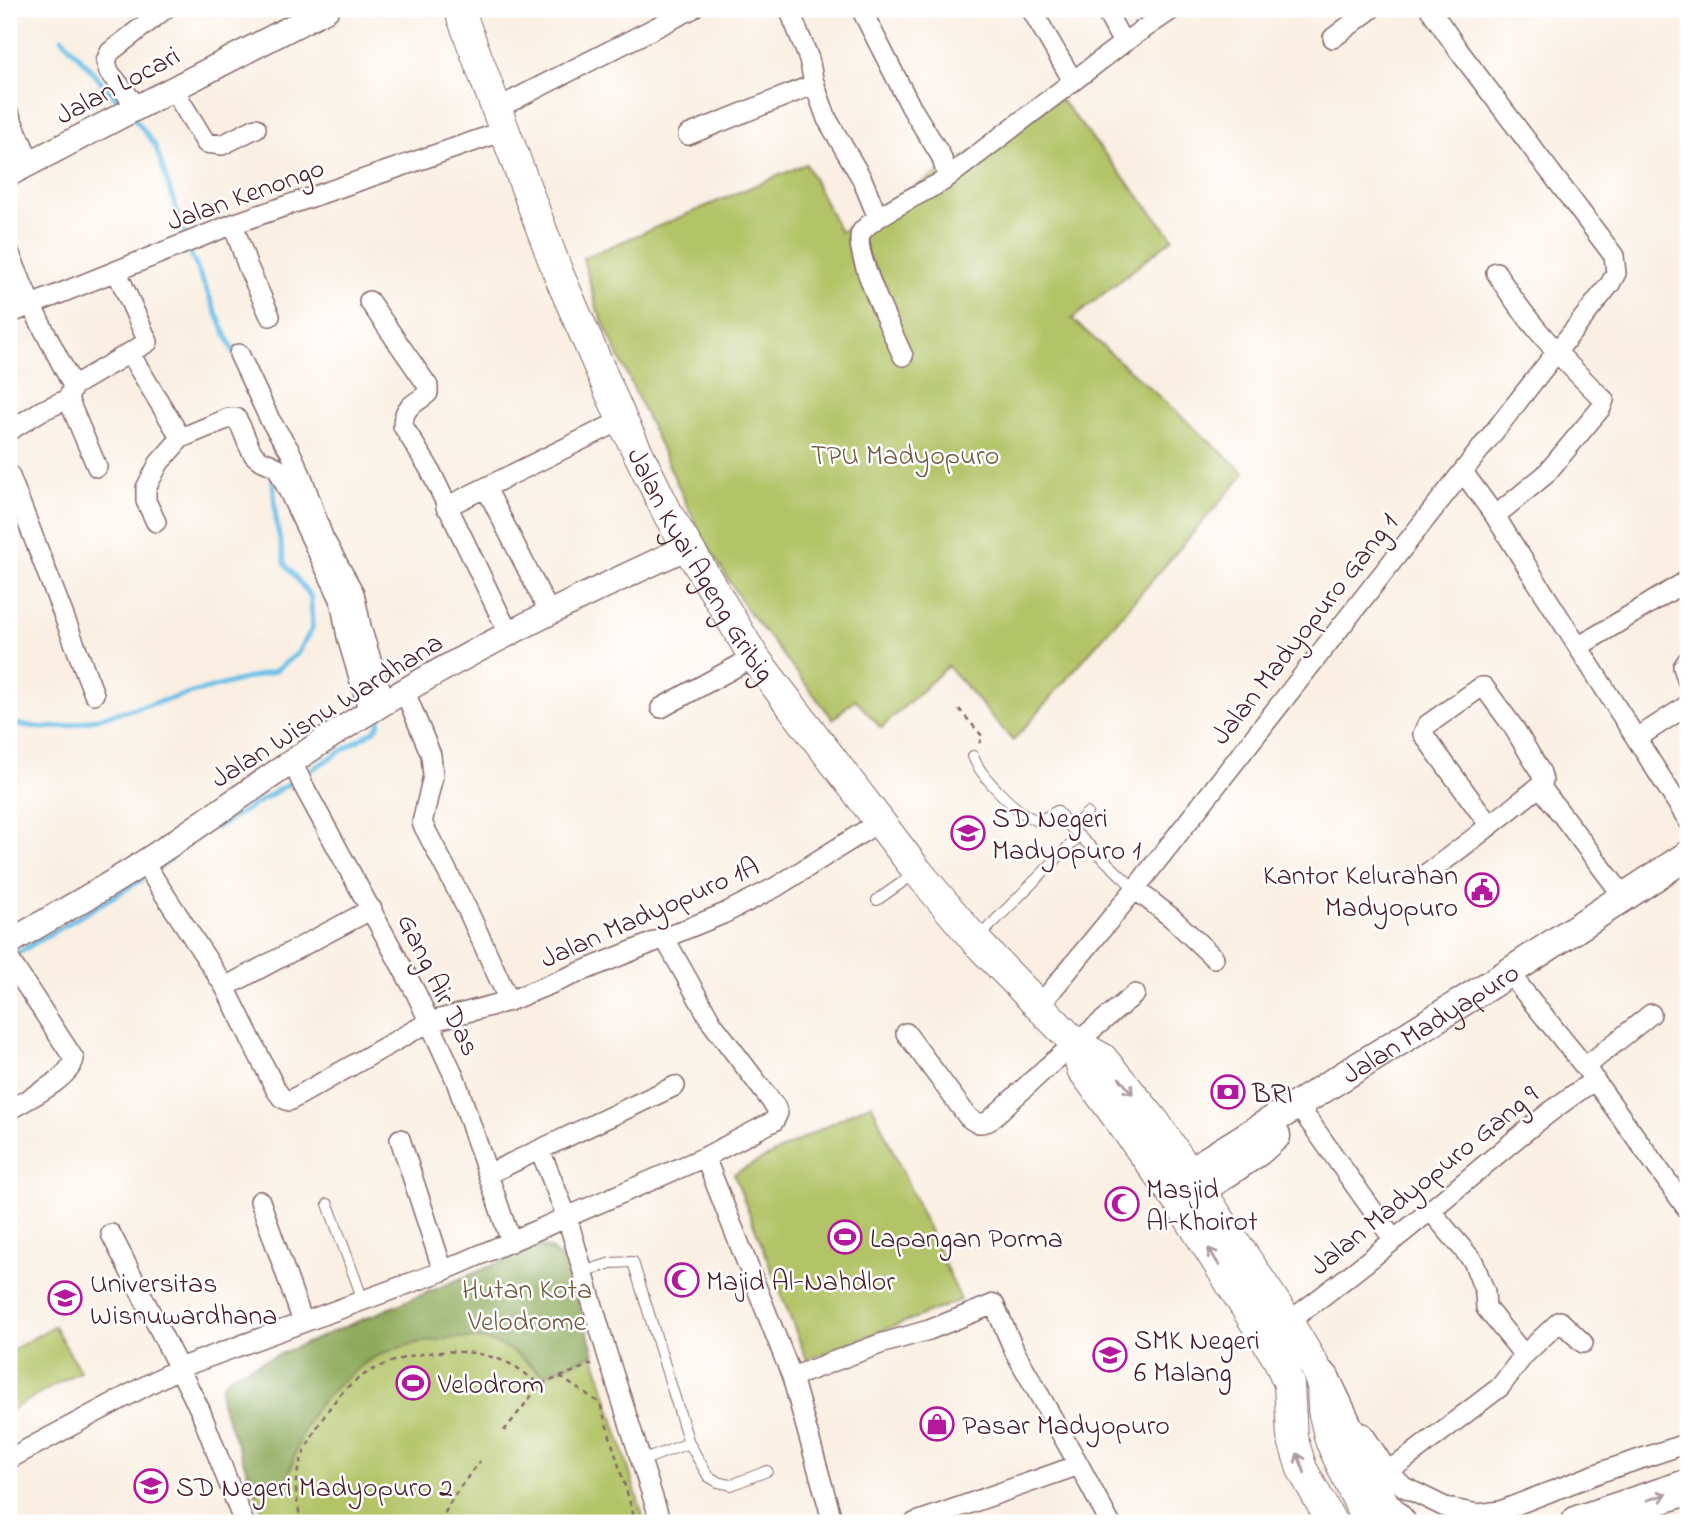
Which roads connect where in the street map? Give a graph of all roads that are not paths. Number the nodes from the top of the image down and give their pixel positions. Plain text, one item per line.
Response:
1 (166, 9) edge
2 (459, 9) edge
3 (692, 9) edge
4 (789, 9) edge
5 (860, 9) edge
6 (1031, 9) edge
7 (1105, 9) edge
8 (1173, 9) edge
9 (1371, 9) edge
10 (1430, 9) edge
11 (315, 11) edge
12 (1332, 38) dead end
13 (1121, 42) junction
14 (1073, 81) junction
15 (815, 84) junction
16 (173, 89) junction
17 (133, 111) junction
18 (9, 114) edge
19 (500, 120) junction
20 (256, 128) dead end
21 (688, 135) dead end
22 (19, 168) edge
23 (947, 177) junction
24 (878, 218) junction
25 (233, 225) junction
26 (9, 252) edge
27 (117, 272) junction
28 (1496, 272) dead end
29 (369, 301) dead end
30 (31, 305) junction
31 (9, 314) edge
32 (270, 316) dead end
33 (1556, 352) junction
34 (130, 354) junction
35 (239, 354) dead end
36 (903, 356) dead end
37 (70, 393) junction
38 (622, 420) junction
39 (9, 431) edge
40 (181, 438) junction
41 (282, 463) junction
42 (97, 467) dead end
43 (1463, 472) junction
44 (9, 474) edge
45 (486, 488) junction
46 (446, 508) junction
47 (1495, 516) junction
48 (156, 522) dead end
49 (688, 547) junction
50 (1688, 580) edge
51 (549, 611) junction
52 (508, 632) junction
53 (354, 634) junction
54 (1578, 647) junction
55 (754, 657) junction
56 (1688, 660) edge
57 (1688, 682) edge
58 (94, 694) dead end
59 (382, 704) junction
60 (1688, 705) edge
61 (661, 708) dead end
62 (1636, 738) junction
63 (973, 756) road end
64 (298, 773) junction
65 (1540, 786) junction
66 (1087, 813) dead end
67 (1688, 820) edge
68 (879, 822) junction
69 (1490, 826) junction
70 (1076, 832) junction
71 (1688, 855) edge
72 (144, 863) junction
73 (1426, 874) dead end
74 (913, 875) junction
75 (1135, 889) junction
76 (1624, 897) junction
77 (877, 900) dead end
78 (372, 909) junction
79 (665, 939) junction
80 (975, 940) junction
81 (10, 955) edge
82 (1214, 958) dead end
83 (1509, 973) junction
84 (225, 987) junction
85 (1135, 994) dead end
86 (509, 1001) junction
87 (1039, 1006) junction
88 (1651, 1014) dead end
89 (429, 1022) junction
90 (906, 1033) dead end
91 (1075, 1043) junction
92 (1590, 1074) junction
93 (675, 1086) dead end
94 (1290, 1109) junction
95 (9, 1110) edge
96 (400, 1139) dead end
97 (540, 1150) junction
98 (705, 1157) junction
99 (488, 1174) junction
100 (1184, 1189) junction
101 (260, 1201) dead end
102 (328, 1204) dead end
103 (1687, 1206) edge
104 (1430, 1210) junction
105 (567, 1217) junction
106 (111, 1234) dead end
107 (1393, 1239) junction
108 (511, 1242) junction
109 (443, 1271) junction
110 (583, 1272) junction
111 (363, 1300) junction
112 (303, 1322) junction
113 (1288, 1322) junction
114 (1583, 1343) dead end
115 (1524, 1355) junction
116 (179, 1368) junction
117 (792, 1377) junction
118 (1322, 1379) junction
119 (689, 1443) junction
120 (1688, 1444) edge
121 (9, 1459) edge
122 (641, 1461) junction
123 (1079, 1465) junction
124 (1387, 1470) junction
125 (767, 1471) dead end
126 (1688, 1487) edge
127 (1594, 1518) edge
128 (244, 1523) edge
129 (661, 1523) edge
130 (833, 1523) edge
131 (914, 1523) edge
132 (1110, 1523) edge
133 (1332, 1523) edge
134 (1368, 1523) edge
135 (1398, 1523) edge
136 (1564, 1523) edge

1 - 17 street
2 - 19 main road, Jalan Kyai Ageng Gribig
3 - 19 street, Jalan Kenongo
4 - 15 street
5 - 23 street
6 - 14 street
7 - 13 street
8 - 13 street
9 - 12 street
10 - 33 street, Jalan Madyopuro Gang 1
11 - 16 street, Jalan Locari
13 - 14 street
14 - 23 street
15 - 21 street
15 - 24 street
16 - 17 street, Jalan Locari
16 - 20 street
17 - 22 street, Jalan Locari
18 - 22 street
19 - 25 street, Jalan Kenongo
19 - 38 main road, Jalan Kyai Ageng Gribig
23 - 24 street
24 - 36 street
25 - 27 street, Jalan Kenongo
25 - 32 street
26 - 30 street
27 - 30 street, Jalan Kenongo
27 - 34 street
28 - 33 street
29 - 46 street
30 - 31 street, Jalan Kenongo
30 - 37 street
33 - 43 street, Jalan Madyopuro Gang 1
33 - 47 street
34 - 37 street
34 - 40 street
35 - 41 street
37 - 39 street
37 - 42 street
38 - 45 street
38 - 49 main road, Jalan Kyai Ageng Gribig
40 - 41 street
40 - 48 street
41 - 53 street
41 - 53 street
43 - 47 street
43 - 75 street, Jalan Madyopuro Gang 1
44 - 58 street
45 - 46 street
45 - 51 street
46 - 52 street
47 - 54 street
49 - 51 street, Jalan Wisnu Wardhana
49 - 55 main road, Jalan Kyai Ageng Gribig
50 - 54 street
51 - 52 street, Jalan Wisnu Wardhana
52 - 59 street, Jalan Wisnu Wardhana
53 - 59 street
54 - 62 street
55 - 61 street
55 - 68 main road, Jalan Kyai Ageng Gribig
56 - 57 street
59 - 64 street, Jalan Wisnu Wardhana
59 - 86 street
60 - 62 street
62 - 67 street
63 - 70 lane
64 - 72 street, Jalan Wisnu Wardhana
64 - 78 street, Gang Air Das
65 - 69 street
65 - 69 street
65 - 76 street
66 - 70 lane
68 - 74 main road, Jalan Kyai Ageng Gribig
68 - 79 street, Jalan Madyopuro 1A
69 - 73 street
70 - 75 lane
70 - 80 lane
71 - 76 main road, Jalan Madyapuro
72 - 81 street, Jalan Wisnu Wardhana
72 - 84 street
74 - 77 lane
74 - 80 main road, Jalan Kyai Ageng Gribig
75 - 82 street
75 - 87 street, Jalan Madyopuro Gang 1
76 - 83 main road, Jalan Madyapuro
78 - 84 street
78 - 89 street, Gang Air Das
79 - 86 street, Jalan Madyopuro 1A
79 - 98 street
80 - 87 main road, Jalan Kyai Ageng Gribig
81 - 95 street
83 - 92 street
83 - 94 main road, Jalan Madyapuro
84 - 89 street, Jalan Madyopuro 1A
85 - 91 street
86 - 89 street, Jalan Madyopuro 1A
87 - 91 main road, Jalan Kyai Ageng Gribig
88 - 92 street, Jalan Madyopuro Gang 9
89 - 99 street, Gang Air Das
90 - 91 street
91 - 100 main road, Jalan Kyai Ageng Gribig
92 - 103 street
92 - 104 street, Jalan Madyopuro Gang 9
93 - 97 street
94 - 100 main road, Jalan Madyapuro
94 - 107 street
96 - 109 street
97 - 99 street
97 - 105 street
98 - 105 street
98 - 117 street
99 - 108 street, Gang Air Das
100 - 113 main road, Jalan Kyai Ageng Gribig
133 -> 100 main road, Jalan Kyai Ageng Gribig
101 - 112 street
102 - 111 lane
104 - 107 street, Jalan Madyopuro Gang 9
104 - 115 street
105 - 108 street
105 - 110 street
106 - 116 street
107 - 113 street, Jalan Madyopuro Gang 9
108 - 109 street
109 - 111 street
110 - 119 lane
110 - 122 street
111 - 112 street
112 - 116 street
113 - 118 main road, Jalan Kyai Ageng Gribig
114 - 115 street
115 - 124 street
116 - 121 street
116 - 128 street
117 - 123 street
117 - 130 street
118 - 124 street
118 - 134 main road, Jalan Kyai Ageng Gribig
118 - 135 highway
119 - 122 lane
119 - 125 lane
120 - 124 street
122 - 129 street
123 - 131 street
123 - 132 street
127 -> 126 highway
127 - 136 highway

